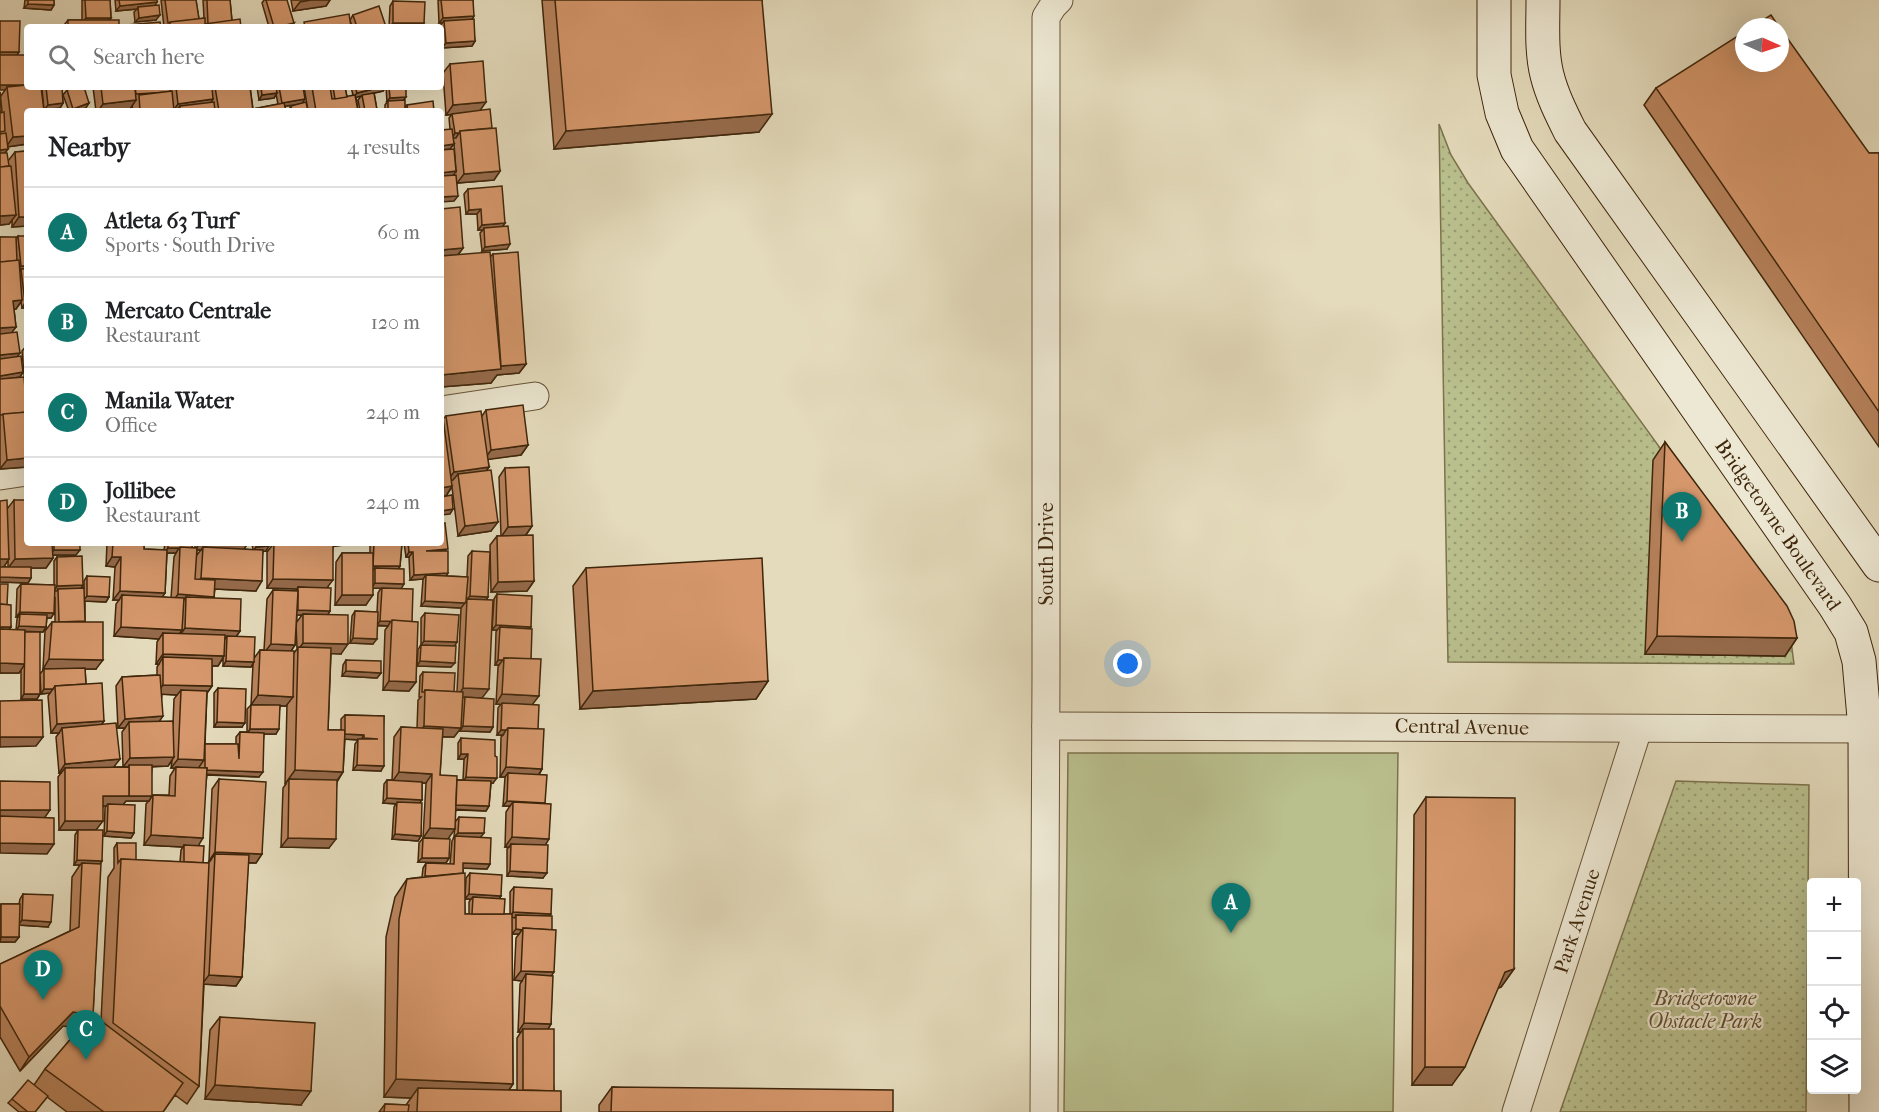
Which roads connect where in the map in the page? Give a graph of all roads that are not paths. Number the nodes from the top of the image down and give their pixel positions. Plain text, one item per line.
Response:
1 (1059, 0) edge
2 (1494, 0) edge
3 (1543, 0) edge
4 (535, 396) dead end
5 (444, 410) edge
6 (24, 472) edge
7 (0, 476) edge
8 (1879, 565) edge
9 (1046, 726) junction
10 (1638, 729) junction
11 (1872, 729) edge
12 (1044, 1112) edge
13 (1516, 1112) edge
14 (1866, 1112) edge

1 - 9 street, South Drive
2 - 11 street, Bridgetowne Boulevard
3 - 8 street
4 - 5 street
6 - 7 street
9 - 10 street, Central Avenue
9 - 12 street, South Drive
10 - 11 street, Central Avenue
10 - 13 street, Park Avenue
11 - 14 street, Bridgetowne Boulevard

